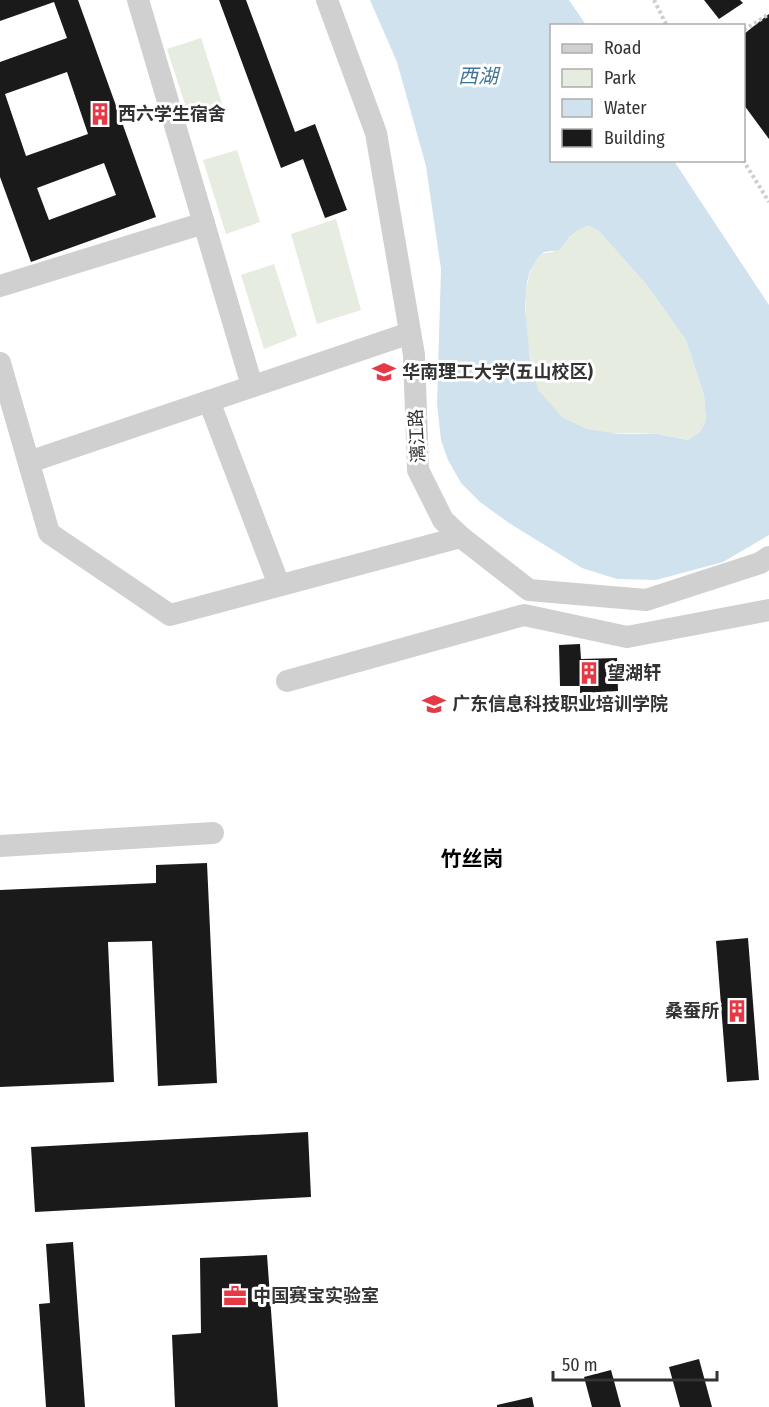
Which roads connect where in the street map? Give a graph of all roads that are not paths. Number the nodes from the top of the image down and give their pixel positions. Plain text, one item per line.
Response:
1 (138, 0) edge
2 (327, 0) edge
3 (204, 223) junction
4 (0, 286) edge
5 (410, 333) junction
6 (0, 363) edge
7 (252, 386) junction
8 (209, 401) junction
9 (29, 462) junction
10 (461, 537) junction
11 (769, 557) edge
12 (279, 585) junction
13 (769, 610) edge
14 (287, 681) dead end
15 (213, 833) dead end
16 (0, 846) edge

1 - 3 street
2 - 5 street, 漓江路
3 - 4 street
3 - 7 street
5 - 7 street
5 - 10 street, 漓江路
6 - 9 street
7 - 8 street
8 - 9 street
8 - 12 street
9 - 12 street
10 - 11 street, 漓江路
10 - 12 street
13 - 14 street
15 - 16 street

